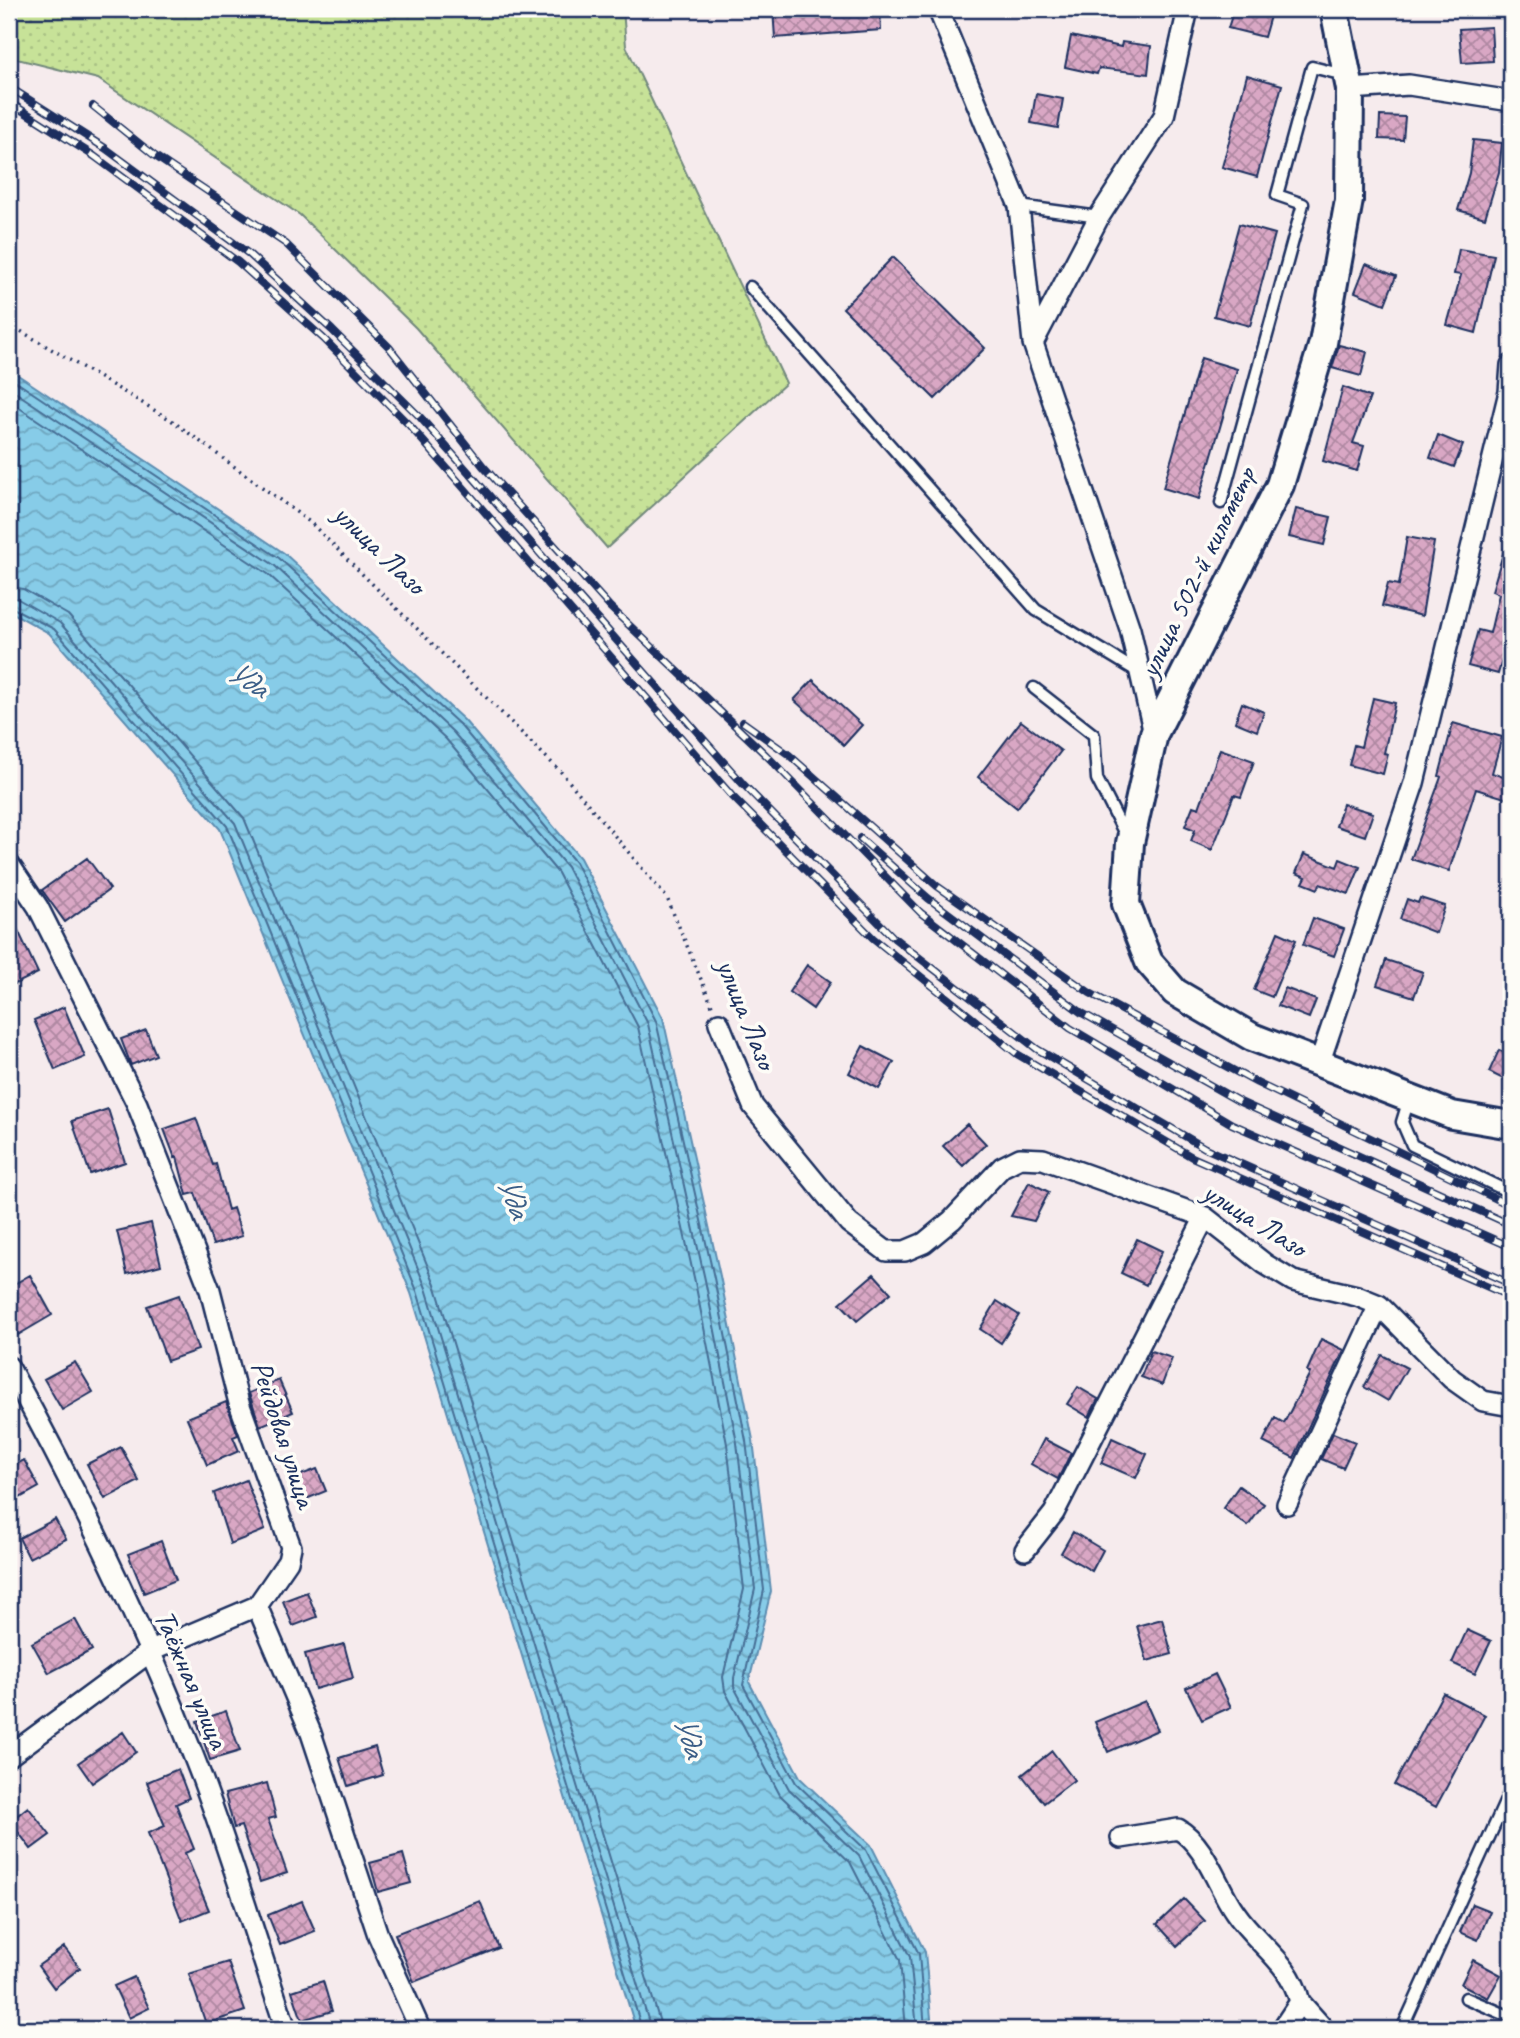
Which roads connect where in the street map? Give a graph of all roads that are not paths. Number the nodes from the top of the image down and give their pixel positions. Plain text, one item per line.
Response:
1 (938, 9) edge
2 (1188, 9) edge
3 (1334, 9) edge
4 (1349, 82) junction
5 (1511, 101) edge
6 (1019, 206) junction
7 (1099, 217) junction
8 (750, 288) dead end
9 (1033, 343) junction
10 (1511, 365) edge
11 (1221, 503) dead end
12 (1140, 674) junction
13 (1034, 688) dead end
14 (1154, 734) junction
15 (1130, 843) junction
16 (9, 864) edge
17 (719, 1023) road end
18 (1319, 1064) junction
19 (1409, 1099) junction
20 (1511, 1125) edge
21 (1511, 1193) edge
22 (1205, 1217) junction
23 (1378, 1305) junction
24 (9, 1367) edge
25 (1511, 1406) edge
26 (1287, 1504) dead end
27 (1025, 1550) dead end
28 (257, 1606) junction
29 (151, 1651) junction
30 (9, 1756) edge
31 (1511, 1789) edge
32 (1121, 1838) dead end
33 (1465, 1998) dead end
34 (1300, 2003) junction
35 (1511, 2017) edge
36 (286, 2029) edge
37 (420, 2029) edge
38 (1282, 2029) edge
39 (1324, 2029) edge
40 (1402, 2029) edge

1 - 6 street
2 - 7 street
3 - 4 street, улица 502-й километр
4 - 5 street
4 - 11 lane
4 - 14 street, улица 502-й километр
6 - 7 lane
6 - 9 street
7 - 9 street
8 - 12 lane
9 - 12 street
10 - 18 street
12 - 14 street
13 - 15 lane
14 - 15 street, улица 502-й километр
15 - 18 street, улица 502-й километр
16 - 28 street, Рейдовая улица
17 - 22 street, улица Лазо
18 - 19 street, улица 502-й километр
19 - 20 street, улица 502-й километр
19 - 21 lane
22 - 23 street, улица Лазо
22 - 27 street
23 - 25 street, улица Лазо
23 - 26 street
24 - 29 street, Таёжная улица
28 - 29 street
28 - 37 street
29 - 30 street
29 - 36 street, Таёжная улица
31 - 40 lane
32 - 34 street
33 - 35 lane
34 - 38 street
34 - 39 street

